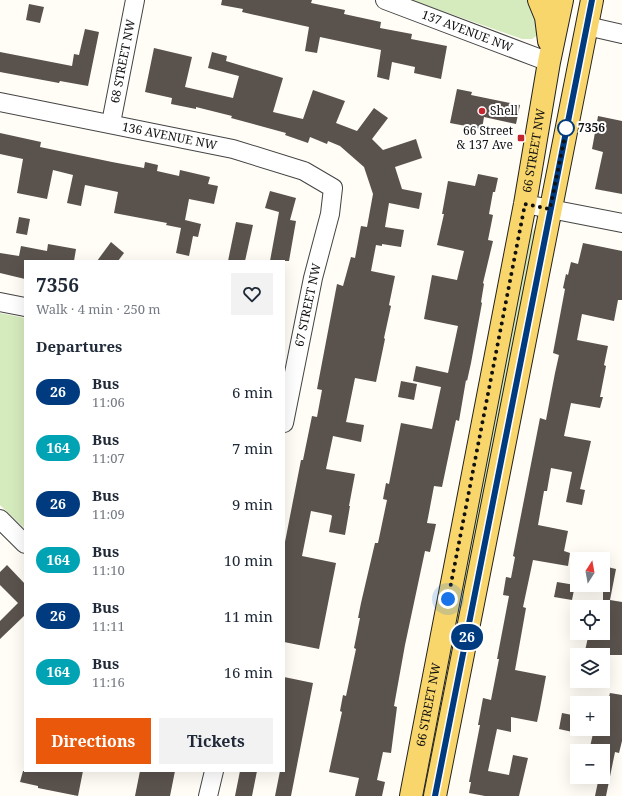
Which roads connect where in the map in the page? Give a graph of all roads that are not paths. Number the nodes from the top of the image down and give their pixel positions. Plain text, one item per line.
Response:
1 (135, 0) edge
2 (385, 0) edge
3 (539, 0) edge
4 (562, 0) edge
5 (592, 0) edge
6 (587, 26) junction
7 (622, 34) edge
8 (550, 58) junction
9 (0, 102) edge
10 (111, 123) junction
11 (333, 188) joint
12 (525, 204) junction
13 (550, 209) junction
14 (622, 223) edge
15 (0, 302) edge
16 (24, 307) edge
17 (285, 418) edge
18 (0, 519) edge
19 (24, 543) edge
20 (214, 772) edge
21 (208, 796) edge
22 (411, 796) edge
23 (435, 796) edge

1 - 10 street, 68 STREET NW
2 - 8 street, 137 AVENUE NW
3 - 8 main road
4 - 8 main road, 66 STREET NW
5 - 6 main road, 66 STREET NW
6 - 7 street
6 - 13 main road, 66 STREET NW
8 - 12 main road, 66 STREET NW
9 - 10 street, 136 AVENUE NW
10 - 11 street, 136 AVENUE NW
11 - 17 street, 67 STREET NW
12 - 13 street
12 - 22 main road, 66 STREET NW
13 - 14 street
13 - 23 main road, 66 STREET NW
15 - 16 street
18 - 19 street
20 - 21 street

